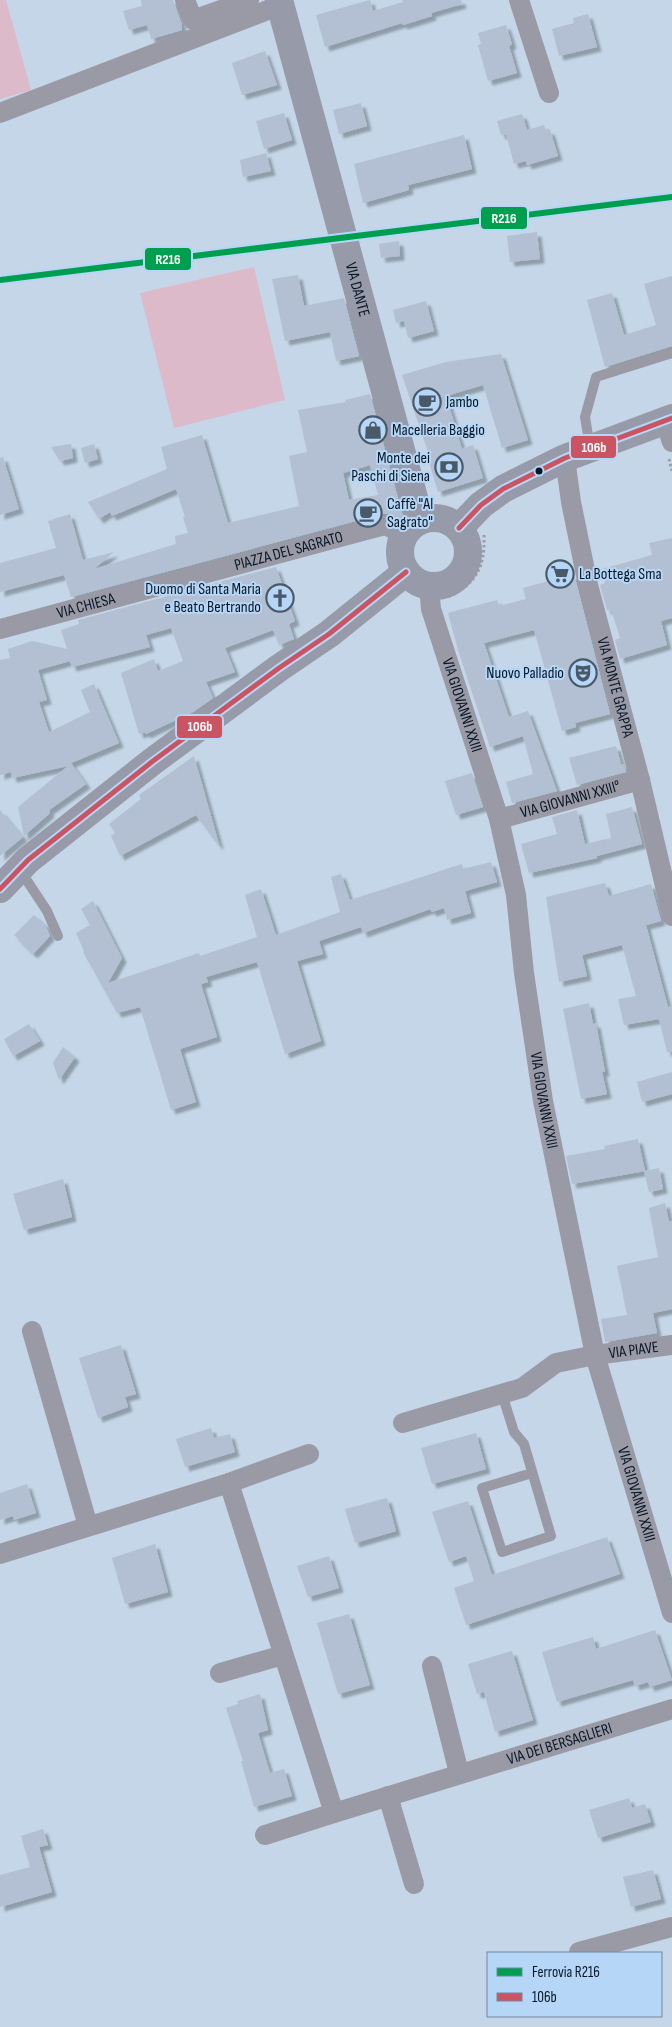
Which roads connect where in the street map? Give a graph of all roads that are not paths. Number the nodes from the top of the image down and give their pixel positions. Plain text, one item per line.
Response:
1 (185, 0) edge
2 (249, 0) edge
3 (523, 1) edge
4 (280, 2) edge
5 (549, 94) dead end
6 (0, 113) edge
7 (672, 353) edge
8 (670, 427) edge
9 (590, 449) junction
10 (565, 458) junction
11 (412, 527) junction
12 (459, 528) junction
13 (406, 572) junction
14 (171, 583) joint
15 (429, 586) junction
16 (0, 628) edge
17 (640, 780) junction
18 (499, 819) junction
19 (19, 869) junction
20 (0, 889) edge
21 (672, 916) edge
22 (58, 936) dead end
23 (32, 1331) dead end
24 (672, 1344) edge
25 (595, 1356) junction
26 (502, 1394) junction
27 (403, 1423) dead end
28 (309, 1454) dead end
29 (532, 1473) junction
30 (229, 1483) junction
31 (88, 1526) junction
32 (0, 1554) edge
33 (672, 1613) edge
34 (284, 1655) junction
35 (432, 1666) dead end
36 (220, 1673) dead end
37 (672, 1709) edge
38 (453, 1775) junction
39 (388, 1796) junction
40 (334, 1813) junction
41 (265, 1835) dead end
42 (414, 1884) dead end
43 (672, 1927) edge
44 (579, 1952) edge

1 - 2 street
3 - 5 street
4 - 6 street
4 - 11 main road, VIA DANTE
7 - 9 lane
8 - 9 main road
9 - 10 main road
10 - 12 main road
10 - 17 street, VIA MONTE GRAPPA
11 - 12 main road, PIAZZA DEL SAGRATO
11 - 13 main road
11 - 14 street, PIAZZA DEL SAGRATO
12 - 15 main road
13 - 15 main road
13 - 19 main road
14 - 16 street, VIA CHIESA
15 - 18 street, VIA GIOVANNI XXIII
17 - 18 street, VIA GIOVANNI XXIII°
17 - 21 street, VIA MONTE GRAPPA
18 - 25 street, VIA GIOVANNI XXIII
19 - 20 main road
19 - 22 lane
23 - 31 street
24 - 25 street, VIA PIAVE
25 - 26 street, VIA PIAVE
25 - 33 street, VIA GIOVANNI XXIII
26 - 27 street, VIA PIAVE
26 - 29 lane
28 - 30 street
29 - 29 lane
30 - 31 street
30 - 34 street
31 - 32 street
34 - 36 street
34 - 40 street
35 - 38 street
37 - 38 street, VIA DEI BERSAGLIERI
38 - 39 street, VIA DEI BERSAGLIERI
39 - 40 street, VIA DEI BERSAGLIERI
39 - 42 street
40 - 41 street, VIA DEI BERSAGLIERI
43 - 44 street

